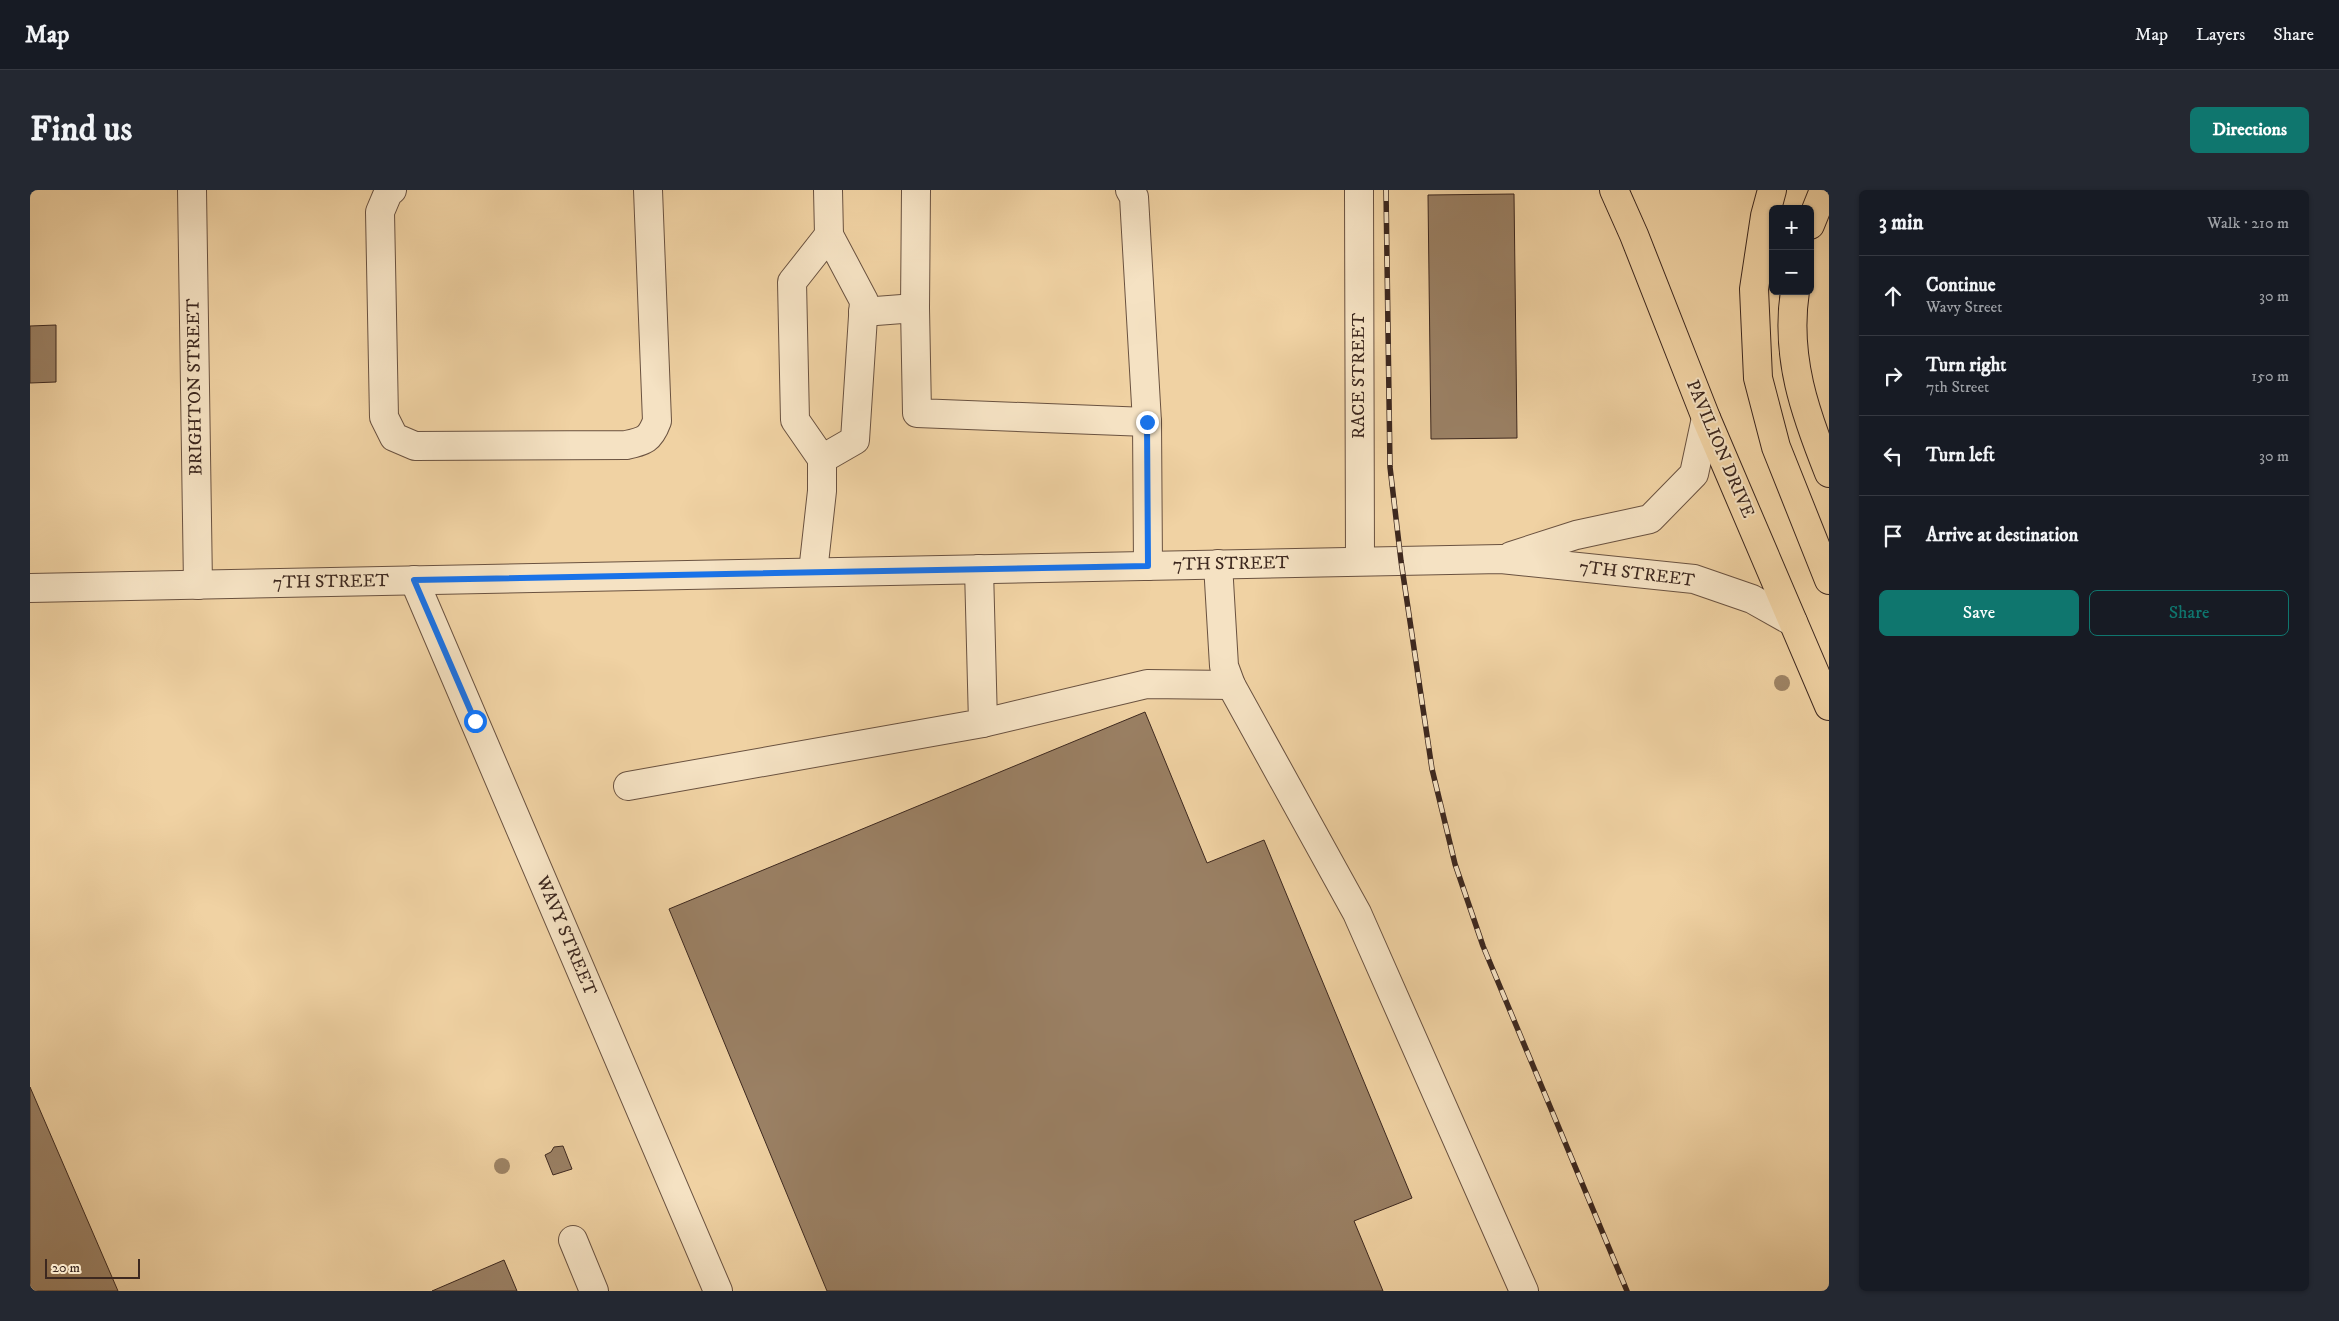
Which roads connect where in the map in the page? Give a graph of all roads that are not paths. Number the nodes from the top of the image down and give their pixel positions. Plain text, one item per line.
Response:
1 (192, 190) edge
2 (392, 190) edge
3 (648, 190) edge
4 (828, 190) edge
5 (916, 190) edge
6 (1130, 190) edge
7 (1359, 190) edge
8 (1614, 190) edge
9 (1635, 190) edge
10 (1772, 190) edge
11 (1824, 190) edge
12 (1814, 215) edge
13 (829, 235) junction
14 (1634, 235) junction
15 (1795, 295) edge
16 (915, 308) junction
17 (863, 312) junction
18 (1706, 418) junction
19 (1147, 422) junction
20 (822, 459) junction
21 (1829, 473) edge
22 (1501, 559) junction
23 (1360, 561) junction
24 (1218, 564) junction
25 (1148, 566) junction
26 (979, 569) junction
27 (813, 572) junction
28 (414, 580) junction
29 (1829, 580) edge
30 (198, 585) junction
31 (30, 588) edge
32 (1793, 622) junction
33 (1231, 685) junction
34 (1829, 706) edge
35 (983, 723) junction
36 (628, 786) dead end
37 (573, 1240) dead end
38 (594, 1291) edge
39 (718, 1291) edge
40 (1524, 1291) edge

1 - 30 street, BRIGHTON STREET
2 - 3 street
4 - 13 street
5 - 16 street
6 - 19 street
7 - 23 street, RACE STREET
8 - 14 main road, PAVILION DRIVE
9 - 14 main road
10 - 29 main road
11 - 12 main road
13 - 17 street
13 - 20 street
14 - 18 main road, PAVILION DRIVE
15 - 21 main road
16 - 17 street
16 - 19 street
17 - 20 street
18 - 22 street, 7TH STREET
18 - 32 main road, PAVILION DRIVE
19 - 25 street
20 - 27 street
22 - 23 street, 7TH STREET
22 - 32 street, 7TH STREET
23 - 24 street, 7TH STREET
24 - 25 street, 7TH STREET
24 - 33 street
25 - 26 street, 7TH STREET
26 - 27 street, 7TH STREET
26 - 35 street
27 - 28 street, 7TH STREET
28 - 30 street, 7TH STREET
28 - 39 street, WAVY STREET
30 - 31 street, 7TH STREET
32 - 34 main road, PAVILION DRIVE
33 - 35 street
33 - 40 street
35 - 36 street
37 - 38 street

